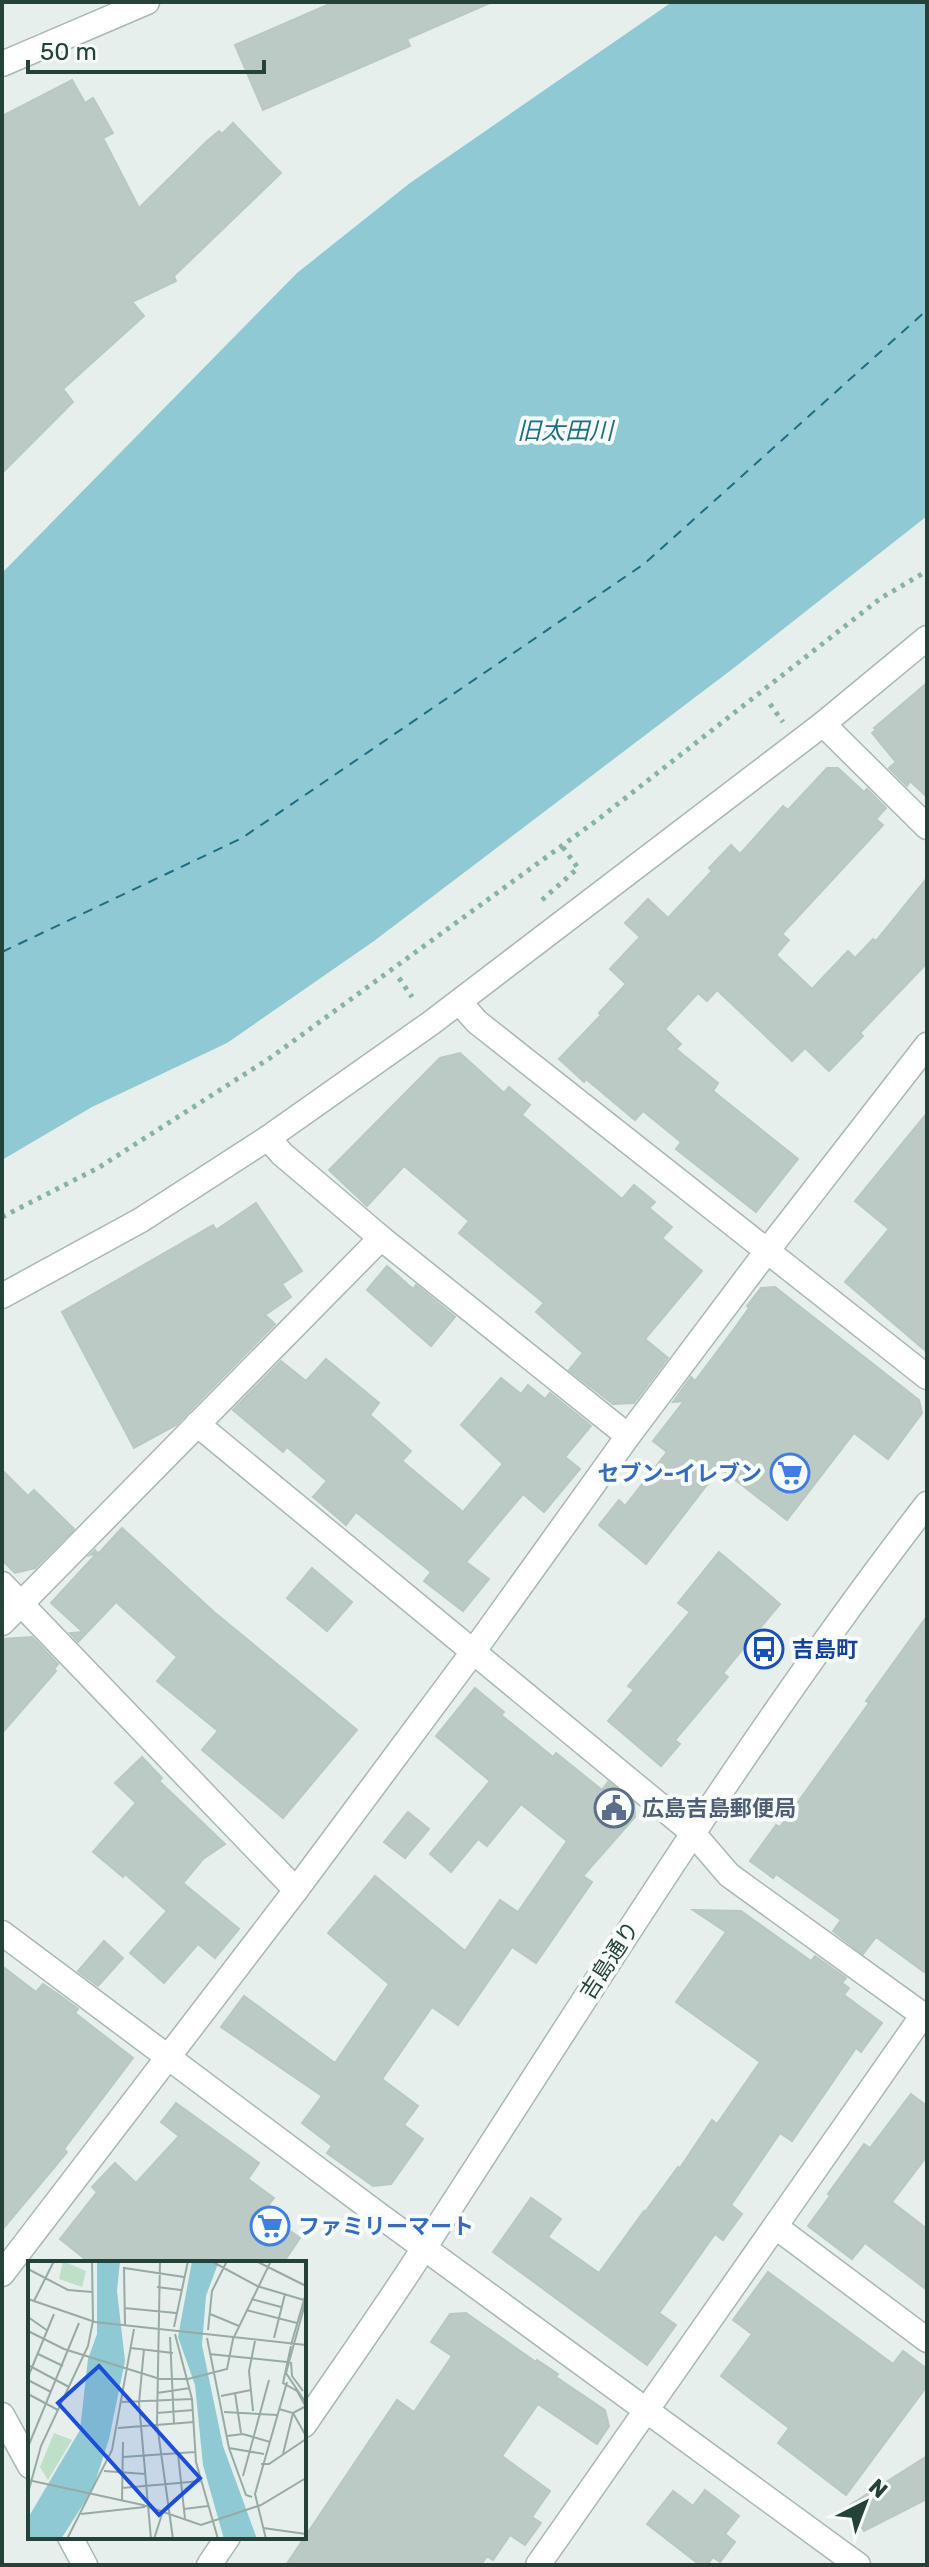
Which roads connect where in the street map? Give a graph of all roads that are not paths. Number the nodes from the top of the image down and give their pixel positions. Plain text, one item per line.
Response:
1 (147, 2) edge
2 (2, 64) edge
3 (927, 638) edge
4 (823, 724) junction
5 (927, 827) edge
6 (460, 1003) junction
7 (927, 1045) edge
8 (268, 1138) junction
9 (381, 1238) junction
10 (767, 1251) junction
11 (2, 1296) edge
12 (927, 1377) edge
13 (197, 1424) junction
14 (628, 1436) junction
15 (927, 1504) edge
16 (2, 1584) edge
17 (20, 1603) junction
18 (2, 1623) edge
19 (473, 1652) junction
20 (692, 1832) junction
21 (296, 1890) junction
22 (2, 1933) edge
23 (925, 2017) edge
24 (167, 2059) junction
25 (776, 2227) junction
26 (425, 2248) junction
27 (2, 2274) edge
28 (927, 2340) edge
29 (648, 2410) junction
30 (2, 2415) edge
31 (306, 2422) edge
32 (28, 2462) edge
33 (71, 2539) edge
34 (227, 2539) edge
35 (85, 2565) edge
36 (209, 2565) edge
37 (538, 2565) edge
38 (858, 2565) edge

1 - 2 street
3 - 4 street
4 - 5 street
4 - 6 street
6 - 8 street
6 - 10 street
7 - 10 street
8 - 9 street
8 - 11 street
9 - 13 street
9 - 14 street
10 - 12 street
10 - 14 street
13 - 17 street
13 - 19 street
14 - 19 street
15 - 20 street, 吉島通り
16 - 17 street
17 - 18 street
17 - 21 street
19 - 20 street
19 - 21 street
20 - 23 street
20 - 26 street, 吉島通り
21 - 24 street
22 - 24 street
23 - 25 street
24 - 26 street
24 - 27 street
25 - 28 street
25 - 29 street
26 - 29 street
26 - 31 street, 吉島通り
29 - 37 street
29 - 38 street
30 - 32 street
33 - 35 street
34 - 36 street

